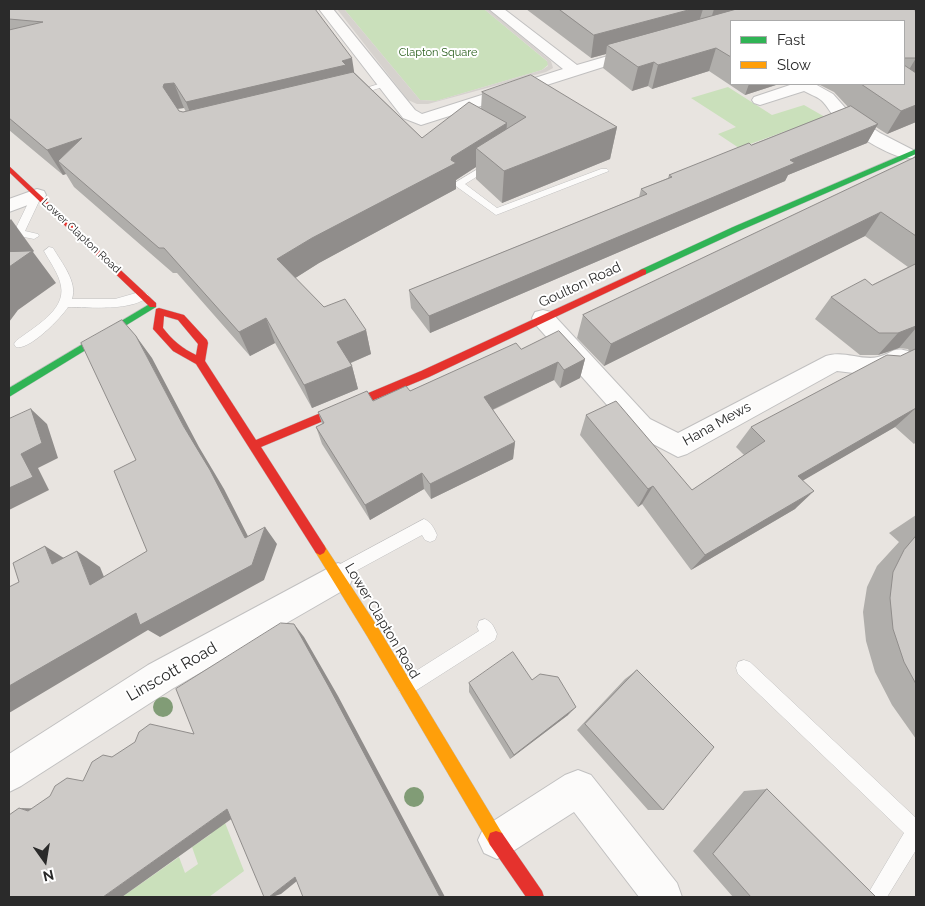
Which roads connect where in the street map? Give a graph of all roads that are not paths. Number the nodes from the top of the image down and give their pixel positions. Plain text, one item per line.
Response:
1 (326, 9) edge
2 (496, 9) edge
3 (656, 46) edge
4 (573, 70) junction
5 (385, 85) junction
6 (345, 95) edge
7 (760, 100) dead end
8 (912, 152) edge
9 (500, 159) edge
10 (9, 168) edge
11 (604, 171) dead end
12 (37, 195) junction
13 (9, 206) edge
14 (14, 234) edge
15 (34, 236) dead end
16 (49, 250) dead end
17 (143, 295) junction
18 (66, 302) junction
19 (543, 318) junction
20 (20, 344) dead end
21 (900, 357) edge
22 (200, 361) junction
23 (9, 393) edge
24 (255, 446) junction
25 (430, 535) dead end
26 (337, 576) junction
27 (485, 627) dead end
28 (744, 668) dead end
29 (405, 687) junction
30 (9, 774) edge
31 (916, 832) edge
32 (497, 840) junction
33 (536, 897) edge
34 (663, 897) edge
35 (876, 897) edge

1 - 5 street
2 - 4 street
3 - 4 street
4 - 5 street
5 - 6 lane
7 - 8 street
8 - 19 main road, Goulton Road
9 - 11 lane
10 - 12 main road, Lower Clapton Road
12 - 13 street
12 - 14 lane
12 - 17 main road, Lower Clapton Road
14 - 15 lane
16 - 18 lane
17 - 18 lane
17 - 23 main road, Lower Clapton Road
18 - 20 lane
19 - 21 street, Hana Mews
19 - 24 main road, Goulton Road
22 - 22 main road
22 - 24 main road, Lower Clapton Road
24 - 26 main road, Lower Clapton Road
25 - 26 lane
26 - 29 main road, Lower Clapton Road
26 - 30 street, Linscott Road
27 - 29 lane
28 - 31 lane
29 - 32 main road, Lower Clapton Road
31 - 35 lane
32 - 33 main road, Lower Clapton Road
32 - 34 street

